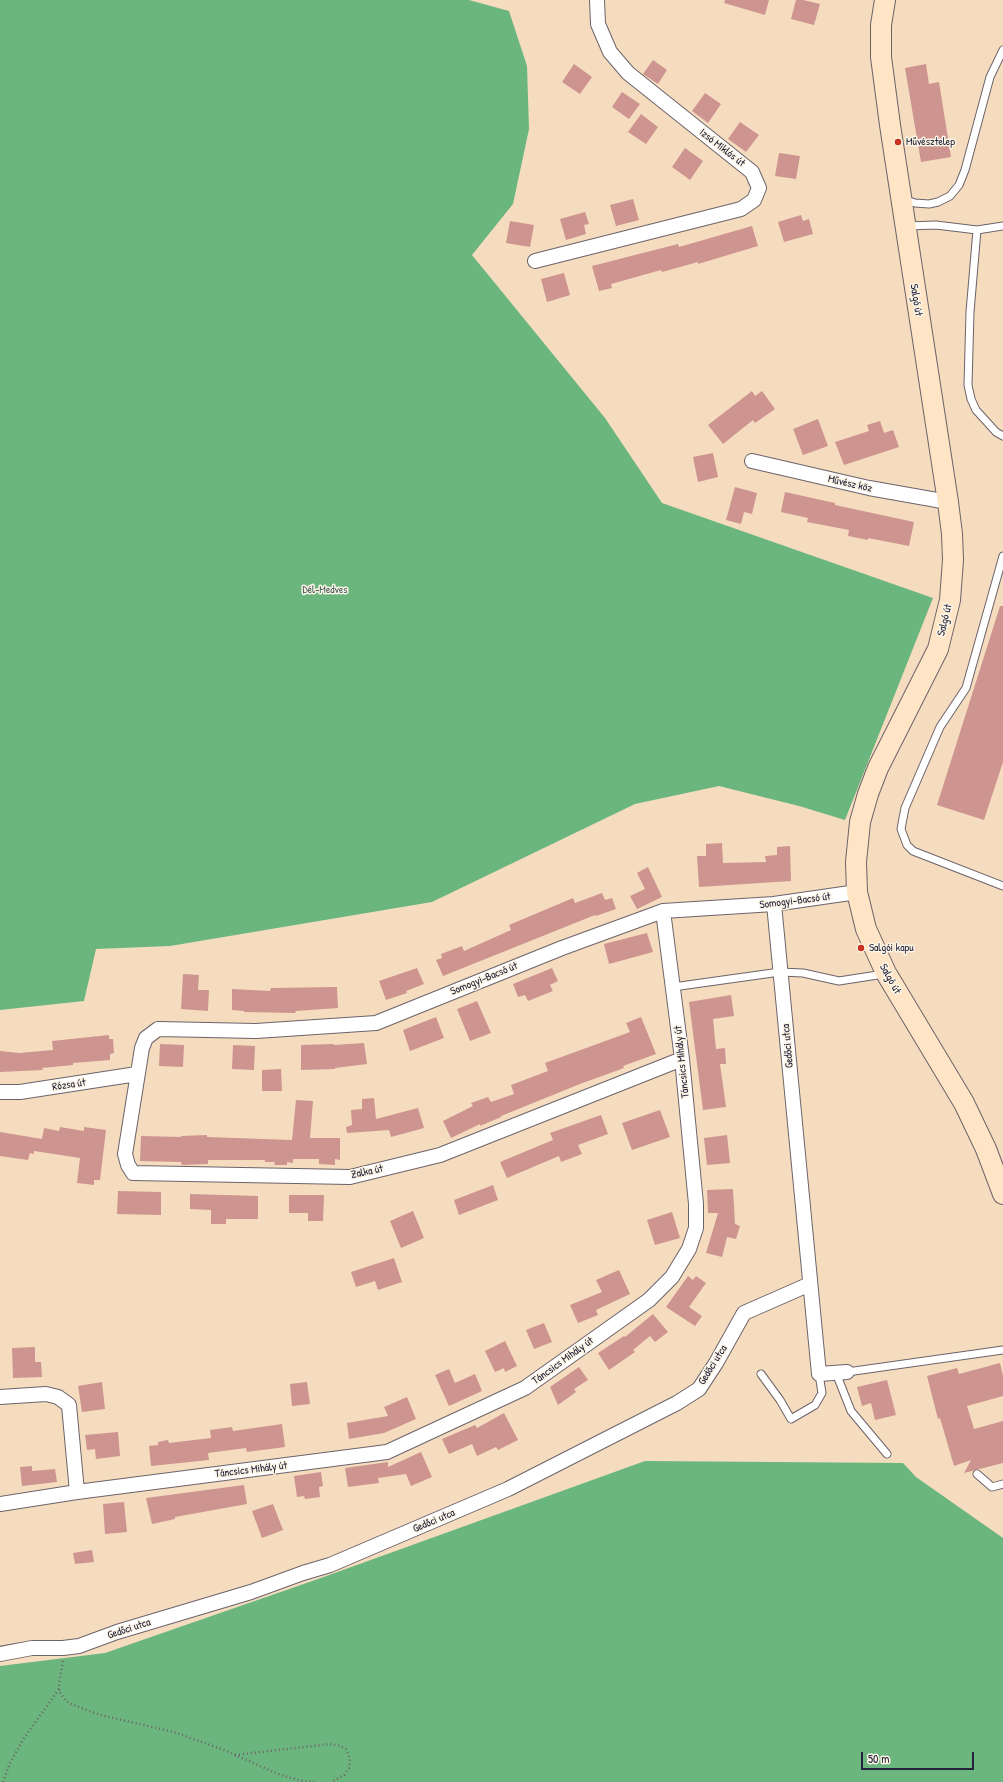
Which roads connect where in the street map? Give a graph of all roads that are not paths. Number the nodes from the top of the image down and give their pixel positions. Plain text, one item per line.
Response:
1 (597, 0) edge
2 (885, 0) edge
3 (1003, 50) edge
4 (901, 198) junction
5 (906, 226) junction
6 (1003, 226) edge
7 (977, 230) junction
8 (535, 261) dead end
9 (1003, 436) edge
10 (752, 461) dead end
11 (948, 502) junction
12 (1003, 556) edge
13 (1003, 886) edge
14 (857, 892) junction
15 (774, 904) junction
16 (663, 911) junction
17 (780, 972) junction
18 (886, 973) junction
19 (673, 988) junction
20 (682, 1059) junction
21 (137, 1074) junction
22 (0, 1092) edge
23 (1003, 1194) edge
24 (810, 1284) junction
25 (1003, 1350) edge
26 (842, 1372) junction
27 (761, 1374) dead end
28 (819, 1374) junction
29 (0, 1397) edge
30 (887, 1454) dead end
31 (978, 1474) dead end
32 (1003, 1484) edge
33 (77, 1492) junction
34 (0, 1504) edge
35 (0, 1654) edge

1 - 8 street, Izsó Miklós út
2 - 4 main road, Salgó út
3 - 4 lane
4 - 5 main road, Salgó út
5 - 7 lane
5 - 11 main road, Salgó út
6 - 7 lane
7 - 9 lane
10 - 11 street, Művész köz
11 - 14 main road, Salgó út
12 - 13 lane
14 - 15 street, Somogyi-Bacsó út
14 - 18 main road, Salgó út
15 - 16 street, Somogyi-Bacsó út
15 - 17 street, Gedőci utca
16 - 19 street, Táncsics Mihály út
16 - 21 street, Somogyi-Bacsó út
17 - 18 lane
17 - 19 lane
17 - 24 street, Gedőci utca
18 - 23 main road, Salgó út
19 - 20 street, Táncsics Mihály út
20 - 21 street, Zalka út
20 - 33 street, Táncsics Mihály út
21 - 22 street, Rózsa út
24 - 28 street, Gedőci utca
24 - 35 street, Gedőci utca
25 - 26 lane
26 - 28 street
26 - 30 lane
27 - 28 lane
29 - 33 street
31 - 32 lane
33 - 34 street, Táncsics Mihály út

